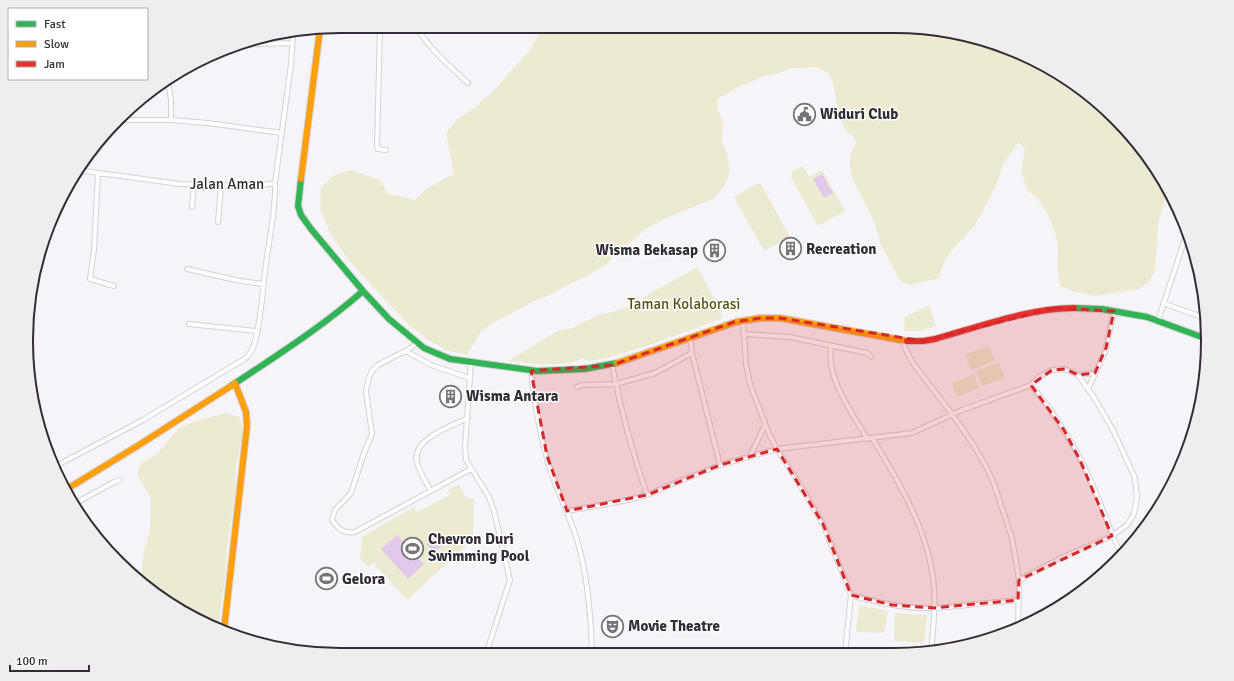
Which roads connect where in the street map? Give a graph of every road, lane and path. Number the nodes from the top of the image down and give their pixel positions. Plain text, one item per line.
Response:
1 (380, 33) edge
2 (421, 33) edge
3 (319, 34) edge
4 (293, 37) edge
5 (292, 43) junction
6 (257, 44) edge
7 (468, 84) dead end
8 (168, 86) edge
9 (126, 120) edge
10 (171, 120) junction
11 (282, 134) junction
12 (386, 150) dead end
13 (84, 171) edge
14 (98, 173) junction
15 (275, 183) junction
16 (194, 185) junction
17 (221, 185) junction
18 (192, 206) dead end
19 (218, 222) dead end
20 (1184, 242) edge
21 (187, 269) dead end
22 (263, 284) junction
23 (114, 286) dead end
24 (363, 291) junction
25 (1164, 303) junction
26 (1114, 311) junction
27 (1200, 316) edge
28 (743, 320) junction
29 (1158, 321) junction
30 (189, 324) dead end
31 (257, 331) junction
32 (744, 334) junction
33 (1201, 337) edge
34 (690, 338) junction
35 (903, 341) junction
36 (417, 343) junction
37 (831, 346) junction
38 (406, 351) junction
39 (692, 353) junction
40 (872, 357) dead end
41 (471, 362) junction
42 (612, 365) junction
43 (531, 371) junction
44 (1095, 373) junction
45 (1078, 375) junction
46 (469, 378) junction
47 (235, 383) junction
48 (616, 384) junction
49 (1031, 385) junction
50 (577, 387) dead end
51 (1088, 389) junction
52 (952, 414) junction
53 (468, 418) junction
54 (765, 425) junction
55 (872, 438) junction
56 (867, 439) junction
57 (777, 449) junction
58 (750, 456) junction
59 (59, 464) edge
60 (720, 465) junction
61 (471, 469) junction
62 (120, 480) dead end
63 (71, 487) edge
64 (431, 491) junction
65 (647, 495) junction
66 (79, 501) edge
67 (567, 511) junction
68 (1112, 536) junction
69 (1119, 550) edge
70 (1018, 580) junction
71 (851, 595) junction
72 (1018, 600) junction
73 (934, 608) junction
74 (1018, 622) edge
75 (225, 626) edge
76 (931, 645) edge
77 (488, 648) edge
78 (592, 648) edge
79 (846, 648) edge

1 - 12 street
2 - 7 street
3 - 24 street
4 - 5 street, Jalan Aman
5 - 6 street
5 - 11 street, Jalan Aman
8 - 10 street
9 - 10 street
10 - 11 street
11 - 15 street, Jalan Aman
13 - 14 street, Jalan Aman
14 - 16 street, Jalan Aman
14 - 23 street
15 - 17 street, Jalan Aman
15 - 22 street
16 - 17 street, Jalan Aman
16 - 18 street
17 - 19 street
20 - 25 street
21 - 22 street
22 - 31 street
24 - 36 street
24 - 47 street
25 - 27 street
25 - 29 street
26 - 29 street
26 - 35 street
26 - 44 street
28 - 32 street
28 - 34 street
28 - 35 street
29 - 33 street
30 - 31 street
31 - 59 street
32 - 37 street
32 - 54 street
34 - 39 street
34 - 42 street
35 - 52 street
36 - 38 street
36 - 41 street
37 - 40 street
37 - 56 street
38 - 46 street
38 - 64 street
39 - 48 street
39 - 60 street
41 - 43 street
41 - 46 street
42 - 43 street
42 - 48 street
43 - 67 street
44 - 45 street
44 - 51 street
45 - 49 street
45 - 51 street
46 - 53 street
47 - 63 street
47 - 75 street
48 - 50 street
48 - 65 street
49 - 52 street
49 - 68 street
51 - 68 street
52 - 55 street
52 - 70 street
53 - 61 street
53 - 64 street
54 - 57 street
54 - 58 street
55 - 56 street
55 - 73 street
56 - 57 street
57 - 58 street
57 - 71 street
58 - 60 street
60 - 65 street
61 - 64 street
61 - 77 street
62 - 66 street
65 - 67 street
67 - 78 street
68 - 69 street
68 - 70 street
70 - 72 street
71 - 73 street
71 - 79 street
72 - 73 street
72 - 74 street
73 - 76 street

